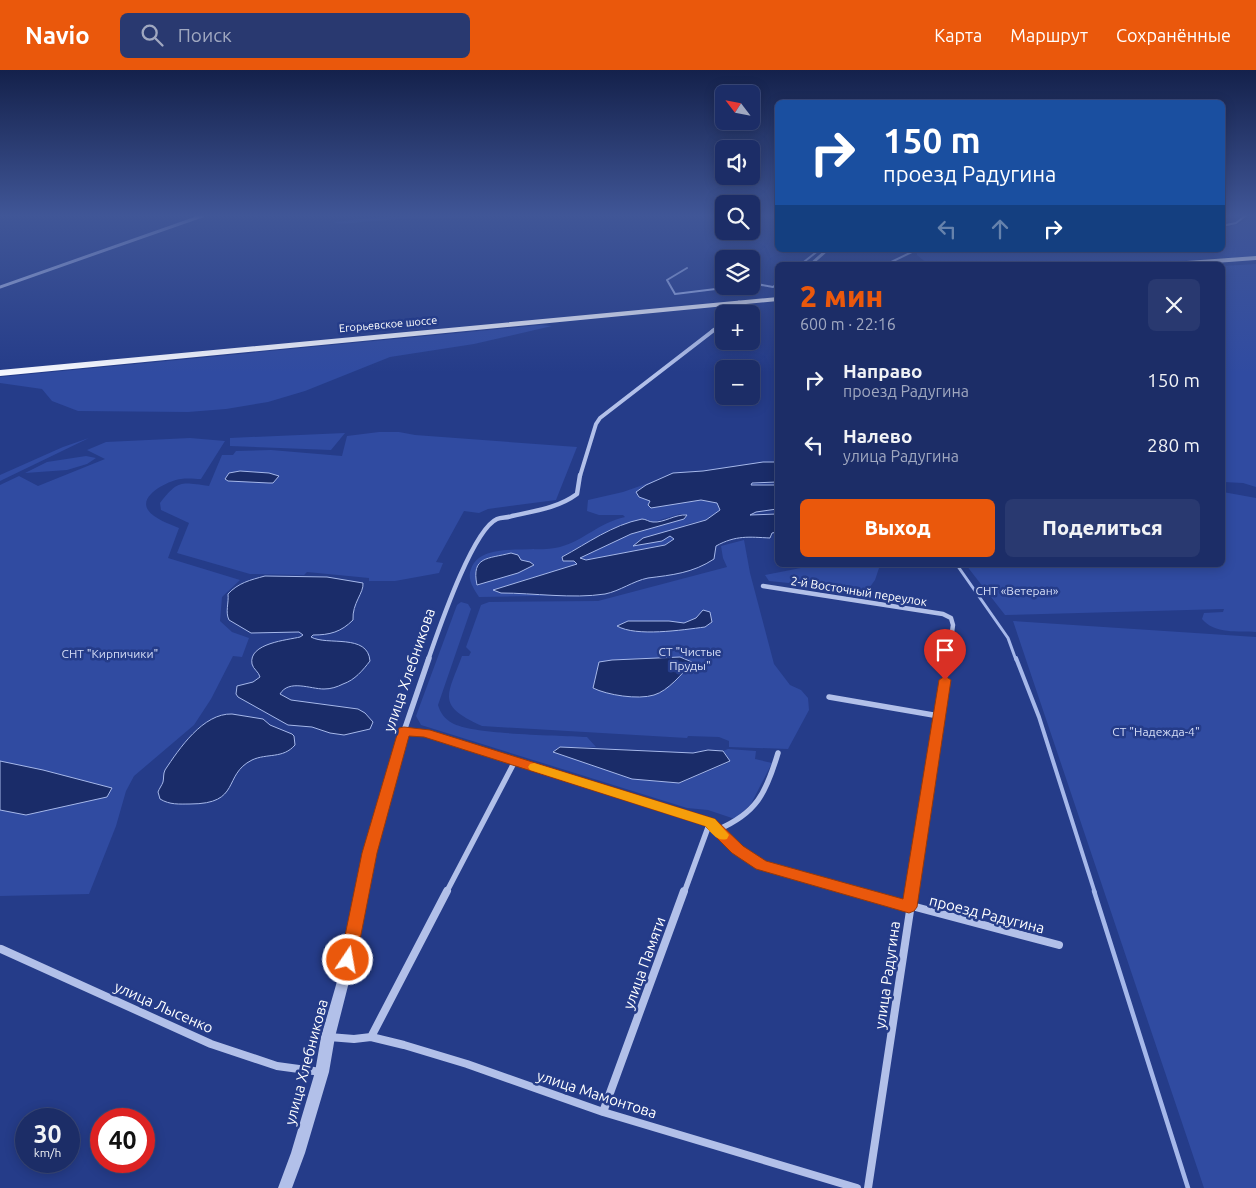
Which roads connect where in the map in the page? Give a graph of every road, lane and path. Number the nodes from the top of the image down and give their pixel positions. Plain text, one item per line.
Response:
1 (54, 268) edge
2 (0, 287) edge
3 (775, 299) edge
4 (739, 302) junction
5 (741, 305) edge
6 (715, 329) edge
7 (0, 372) edge
8 (763, 586) dead end
9 (951, 618) joint
10 (829, 697) dead end
11 (939, 716) junction
12 (404, 731) junction
13 (778, 753) dead end
14 (515, 761) junction
15 (710, 822) junction
16 (718, 830) junction
17 (909, 907) junction
18 (1059, 945) dead end
19 (1, 949) edge
20 (328, 1037) junction
21 (371, 1037) junction
22 (322, 1072) junction
23 (603, 1112) junction
24 (284, 1188) edge
25 (857, 1188) edge
26 (868, 1188) edge

1 - 2 street
3 - 4 main road, Егорьевское шоссе
4 - 5 street
4 - 7 main road, Егорьевское шоссе
6 - 12 street, улица Хлебникова
8 - 9 street, 2-й Восточный переулок
9 - 11 street, улица Радугина
10 - 11 street
11 - 17 street, улица Радугина
12 - 14 street, проезд Радугина
12 - 20 street, улица Хлебникова
13 - 16 street
14 - 15 street, проезд Радугина
14 - 21 street
15 - 16 street, проезд Радугина
15 - 23 street, улица Памяти
16 - 17 street, проезд Радугина
17 - 18 street, проезд Радугина
17 - 26 street, улица Радугина
19 - 22 street, улица Лысенко
20 - 21 street, улица Мамонтова
20 - 22 street, улица Хлебникова
21 - 23 street, улица Мамонтова
22 - 24 street, улица Хлебникова
23 - 25 street, улица Мамонтова

